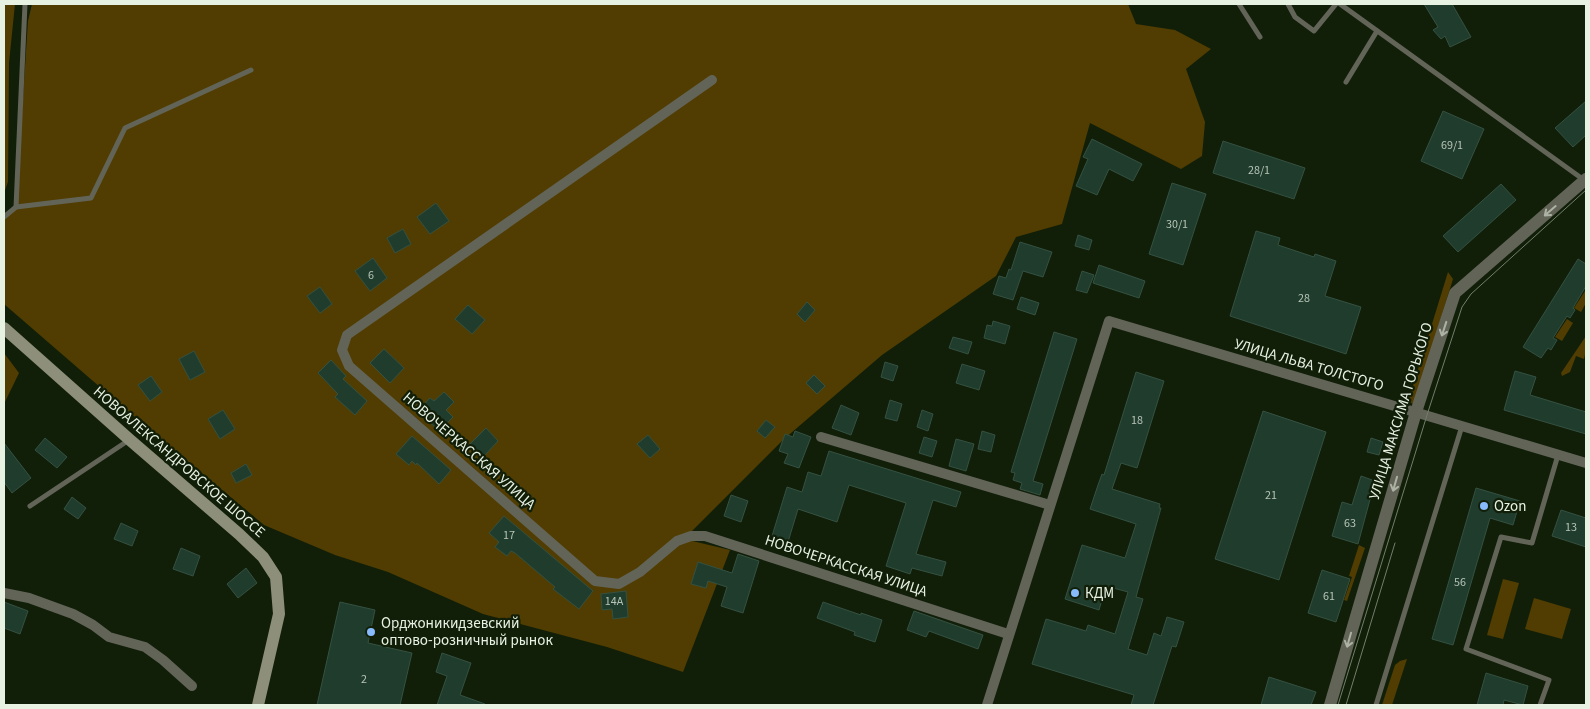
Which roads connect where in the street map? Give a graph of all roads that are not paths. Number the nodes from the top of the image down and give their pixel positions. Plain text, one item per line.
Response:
1 (25, 4) edge
2 (1239, 4) edge
3 (1288, 4) edge
4 (1338, 4) edge
5 (1377, 30) junction
6 (1260, 37) dead end
7 (250, 70) dead end
8 (712, 80) dead end
9 (1346, 82) dead end
10 (1585, 179) edge
11 (16, 207) junction
12 (4, 217) edge
13 (4, 328) edge
14 (1416, 412) junction
15 (1462, 426) junction
16 (821, 438) dead end
17 (130, 440) junction
18 (1559, 454) junction
19 (1586, 462) edge
20 (1050, 505) junction
21 (30, 506) dead end
22 (4, 593) edge
23 (1008, 634) junction
24 (192, 686) dead end
25 (258, 705) edge
26 (987, 705) edge
27 (1330, 705) edge
28 (1376, 705) edge
29 (1540, 705) edge

1 - 11 lane
2 - 6 lane
3 - 4 lane
4 - 5 lane
5 - 9 lane
5 - 10 lane
7 - 11 lane
8 - 23 street, НОВОЧЕРКАССКАЯ УЛИЦА
10 -> 14 street, УЛИЦА МАКСИМА ГОРЬКОГО
11 - 12 lane
13 - 17 main road, НОВОАЛЕКСАНДРОВСКОЕ ШОССЕ
14 - 15 street, УЛИЦА ЛЬВА ТОЛСТОГО
14 - 20 street, УЛИЦА ЛЬВА ТОЛСТОГО
14 -> 27 street, УЛИЦА МАКСИМА ГОРЬКОГО
15 - 18 street, УЛИЦА ЛЬВА ТОЛСТОГО
15 - 28 lane
16 - 20 street
17 - 21 lane
17 - 25 main road, НОВОАЛЕКСАНДРОВСКОЕ ШОССЕ
18 - 19 street, УЛИЦА ЛЬВА ТОЛСТОГО
18 - 29 lane
20 - 23 street
22 - 24 street
23 - 26 street

